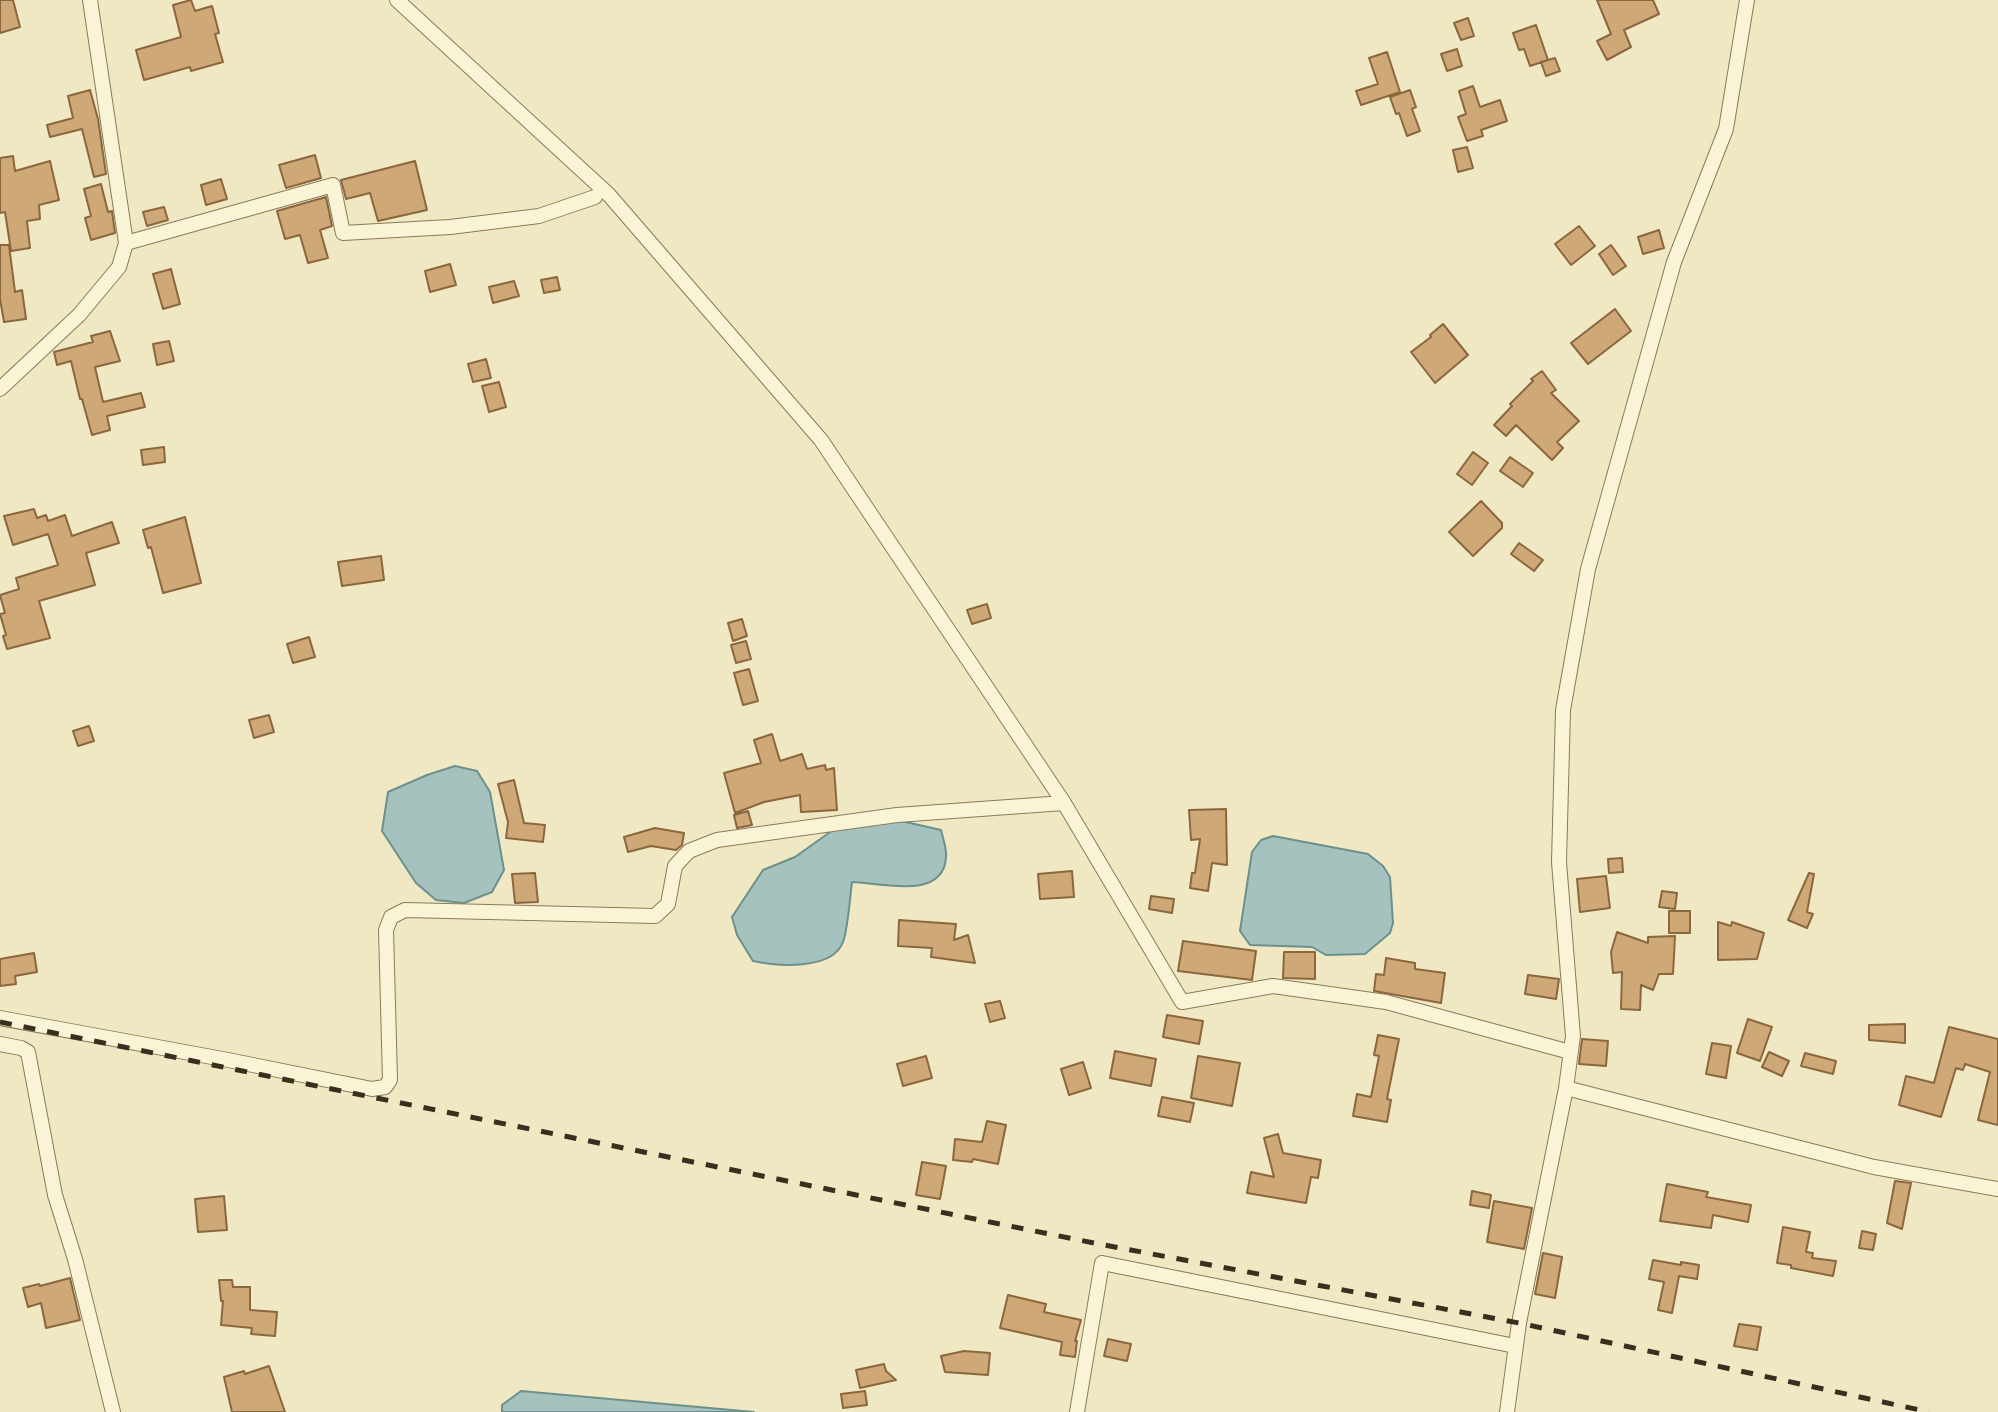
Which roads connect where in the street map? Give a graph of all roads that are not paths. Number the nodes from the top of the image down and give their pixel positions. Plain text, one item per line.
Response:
1 (90, 0) edge
2 (397, 0) edge
3 (1747, 0) edge
4 (595, 197) dead end
5 (125, 243) junction
6 (0, 389) edge
7 (1064, 803) junction
8 (0, 1018) edge
9 (0, 1044) edge
10 (1570, 1052) junction
11 (1566, 1088) junction
12 (1998, 1189) edge
13 (1515, 1346) junction
14 (113, 1412) edge
15 (1077, 1412) edge
16 (1507, 1412) edge

1 - 5 street
2 - 7 street
3 - 10 street
4 - 5 street
5 - 6 street
7 - 8 street
7 - 10 street
9 - 14 street
10 - 11 street
11 - 12 street
11 - 13 street
13 - 15 street
13 - 16 street

